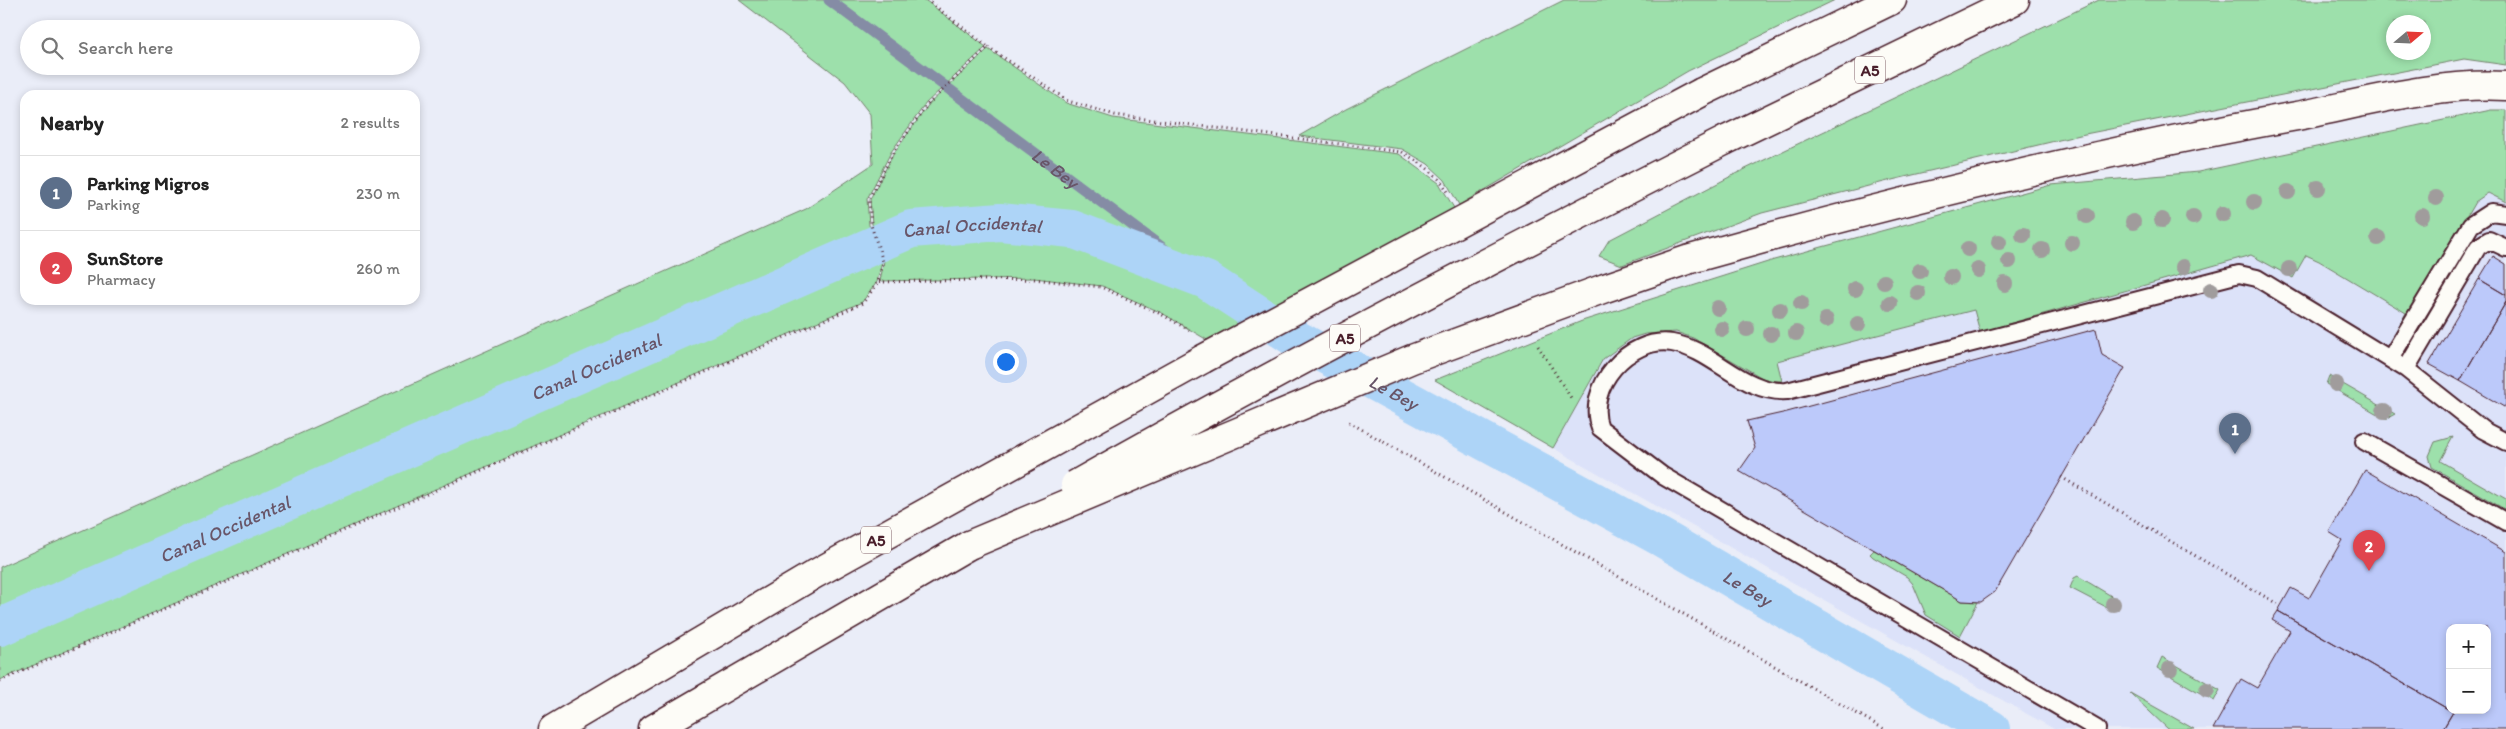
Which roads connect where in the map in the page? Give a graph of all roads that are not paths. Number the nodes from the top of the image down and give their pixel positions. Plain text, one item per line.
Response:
1 (1892, 0) edge
2 (2015, 0) edge
3 (2506, 86) edge
4 (2506, 214) edge
5 (2506, 248) edge
6 (2390, 359) junction
7 (2406, 369) junction
8 (2505, 439) edge
9 (2364, 441) dead end
10 (2506, 522) edge
11 (969, 545) junction
12 (553, 729) edge
13 (653, 729) edge
14 (2096, 729) edge

1 - 12 highway, A5, bridge
2 - 11 highway, A5, bridge
3 - 11 highway, bridge
4 - 6 lane
5 - 7 lane
6 - 7 lane
6 - 14 lane
7 - 8 lane
9 - 10 lane
11 - 13 highway, A5

